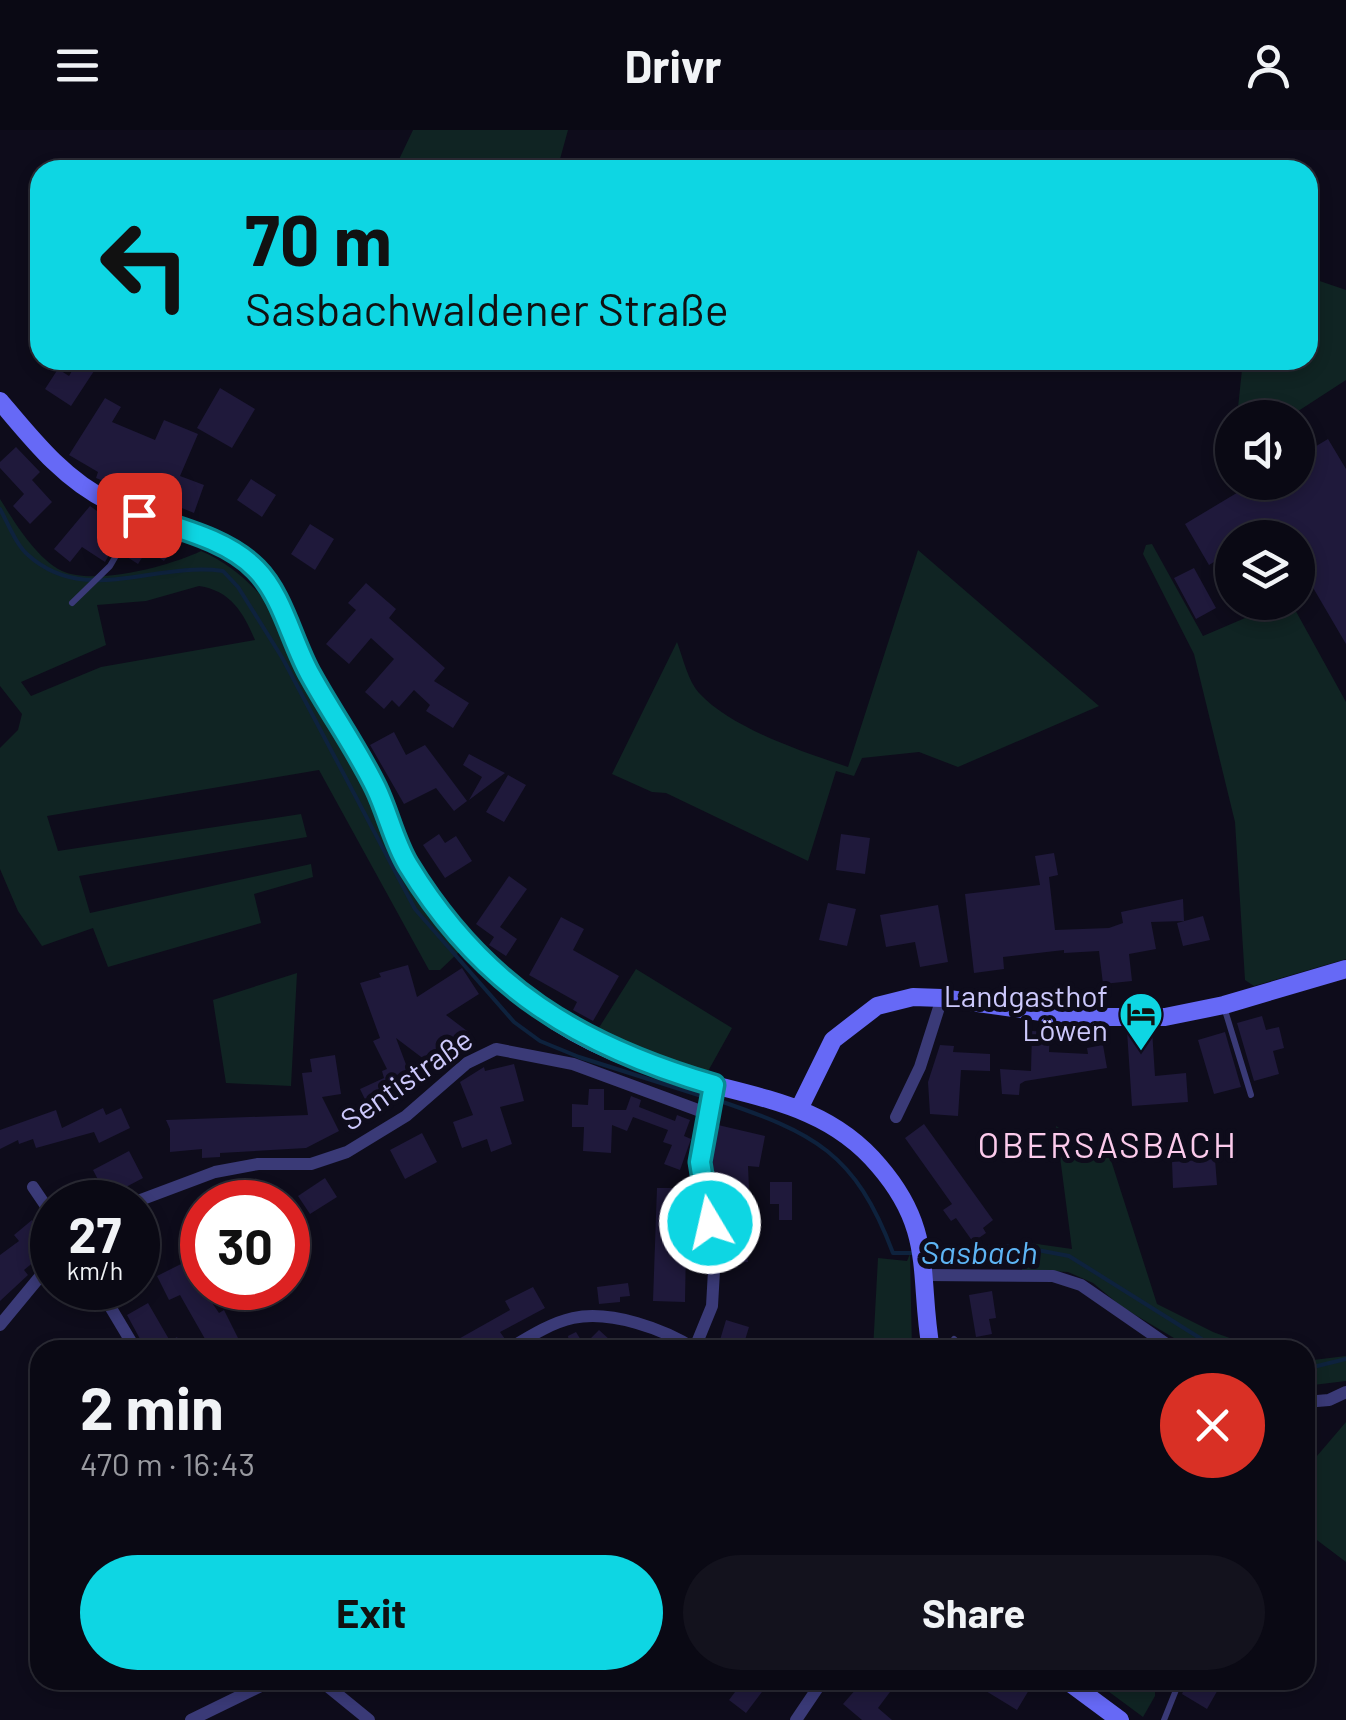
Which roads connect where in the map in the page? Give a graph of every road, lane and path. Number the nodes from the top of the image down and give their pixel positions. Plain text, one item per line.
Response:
1 (0, 401) edge
2 (139, 515) junction
3 (72, 604) dead end
4 (1346, 969) edge
5 (942, 998) junction
6 (1224, 1005) junction
7 (713, 1088) junction
8 (1250, 1095) dead end
9 (800, 1107) junction
10 (707, 1110) junction
11 (896, 1117) dead end
12 (160, 1193) edge
13 (924, 1257) junction
14 (30, 1289) edge
15 (112, 1310) edge
16 (0, 1325) edge
17 (130, 1340) edge
18 (529, 1340) edge
19 (680, 1340) edge
20 (699, 1340) edge
21 (930, 1340) edge
22 (1161, 1340) edge
23 (1346, 1392) edge
24 (1315, 1401) edge
25 (252, 1690) edge
26 (332, 1690) edge
27 (816, 1690) edge
28 (1080, 1690) edge
29 (1176, 1690) edge
30 (190, 1720) edge
31 (369, 1720) edge
32 (796, 1720) edge
33 (1120, 1720) edge
34 (1164, 1720) edge

1 - 2 main road
2 - 3 lane
2 - 7 main road
4 - 6 main road
5 - 6 main road
5 - 9 main road
5 - 11 street
6 - 8 lane
7 - 9 main road
7 - 10 street
9 - 13 main road
10 - 12 street, Sentistraße
10 - 20 street
13 - 21 main road
13 - 22 street
14 - 16 street
15 - 17 street
18 - 19 street
23 - 24 street
25 - 30 street
26 - 31 street
27 - 32 street
28 - 33 main road
29 - 34 lane

